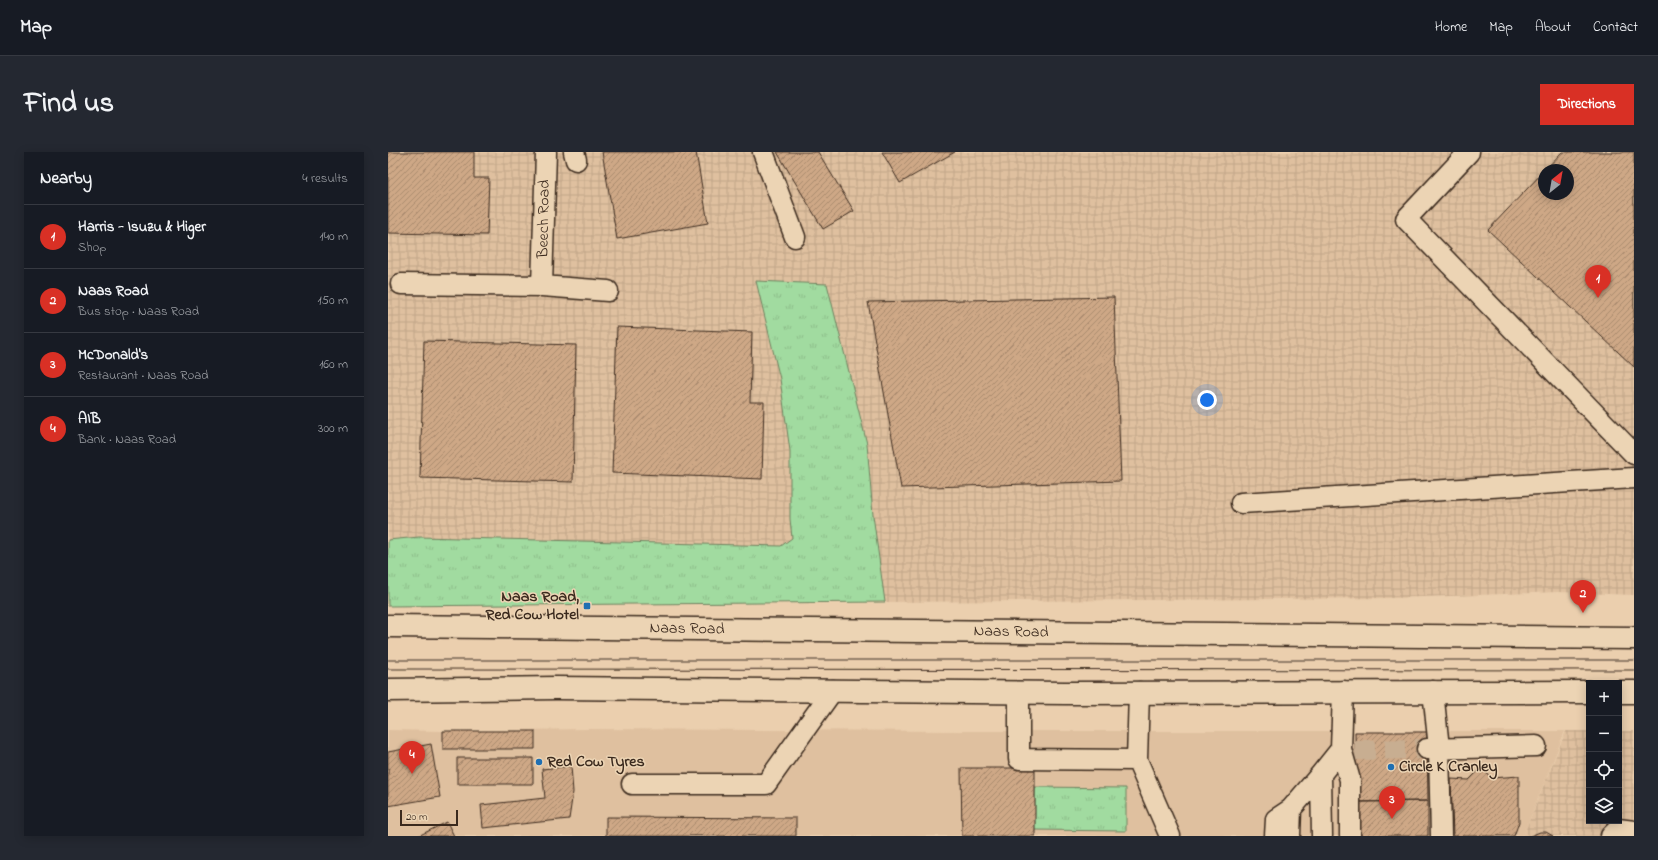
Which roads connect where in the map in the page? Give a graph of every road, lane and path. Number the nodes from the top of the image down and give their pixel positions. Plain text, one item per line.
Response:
1 (546, 152) edge
2 (762, 152) edge
3 (1469, 152) edge
4 (795, 237) dead end
5 (401, 284) dead end
6 (542, 286) junction
7 (608, 291) dead end
8 (1634, 454) edge
9 (1634, 478) edge
10 (1241, 503) dead end
11 (388, 626) edge
12 (1634, 638) edge
13 (388, 690) edge
14 (833, 690) junction
15 (1344, 691) junction
16 (1433, 691) junction
17 (1019, 692) junction
18 (1139, 692) junction
19 (1586, 692) edge
20 (1622, 692) edge
21 (1634, 692) edge
22 (1536, 746) dead end
23 (1348, 749) junction
24 (1433, 749) junction
25 (1137, 760) junction
26 (1321, 774) junction
27 (632, 784) dead end
28 (1291, 809) junction
29 (1634, 831) edge
30 (1170, 836) edge
31 (1275, 836) edge
32 (1290, 836) edge
33 (1322, 836) edge
34 (1350, 836) edge
35 (1441, 836) edge
36 (1611, 836) edge

1 - 6 street, Beech Road
2 - 4 street
3 - 8 street
5 - 6 street
6 - 7 street
9 - 10 street
11 - 12 main road, Naas Road
13 - 14 main road
14 - 17 main road
14 - 27 street
15 - 16 main road
15 - 18 main road
15 - 23 street
16 - 19 main road
16 - 24 street
17 - 18 main road
17 - 25 street
18 - 25 street
20 - 21 main road
22 - 24 street
23 - 26 street
23 - 34 street
24 - 35 street
25 - 30 street
26 - 28 street
26 - 33 street
28 - 31 street
28 - 32 street
29 - 36 street

